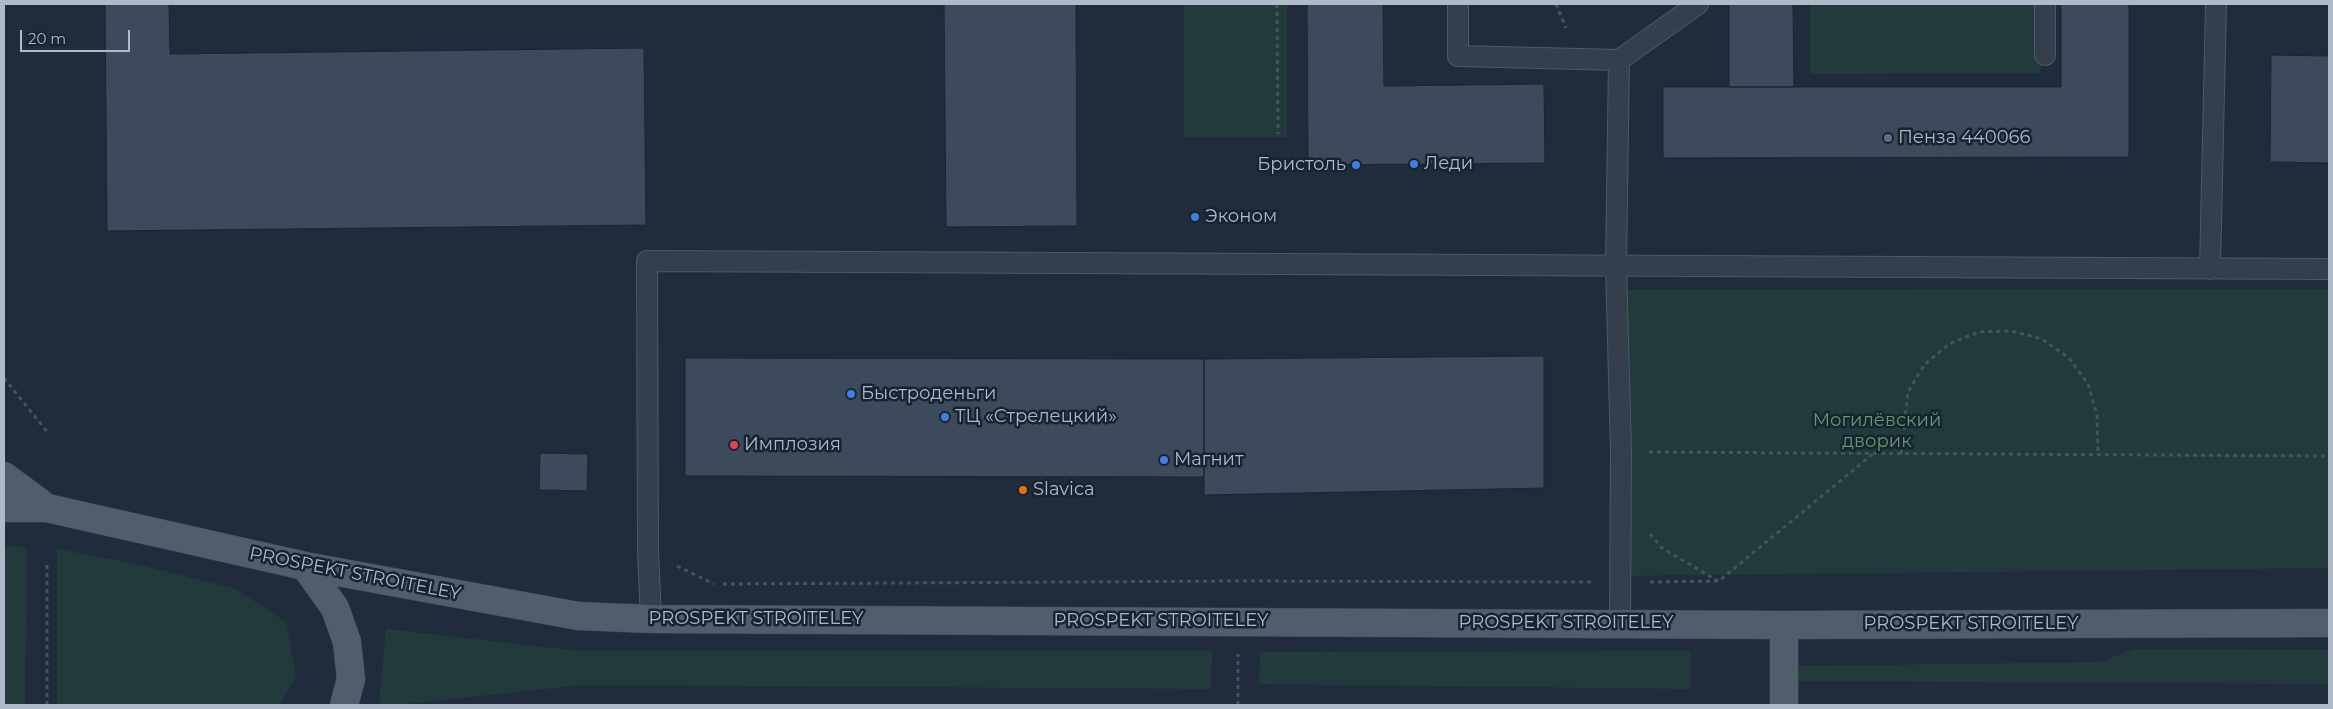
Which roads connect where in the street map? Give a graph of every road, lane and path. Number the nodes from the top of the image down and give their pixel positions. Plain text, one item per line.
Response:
1 (1277, 4) edge
2 (1458, 4) edge
3 (1698, 4) edge
4 (2045, 4) edge
5 (2216, 4) edge
6 (2045, 55) dead end
7 (1619, 60) junction
8 (1278, 134) dead end
9 (1616, 266) junction
10 (2210, 269) junction
11 (2329, 270) edge
12 (4, 378) edge
13 (48, 433) dead end
14 (1621, 452) junction
15 (1874, 453) junction
16 (1901, 454) junction
17 (2098, 455) junction
18 (2329, 456) edge
19 (4, 476) edge
20 (1621, 500) junction
21 (4, 508) edge
22 (48, 508) junction
23 (648, 551) junction
24 (47, 562) dead end
25 (305, 566) junction
26 (1719, 581) junction
27 (1622, 582) junction
28 (651, 619) junction
29 (1238, 621) junction
30 (1620, 623) junction
31 (2329, 623) edge
32 (1784, 625) junction
33 (46, 705) edge
34 (344, 705) edge
35 (1238, 705) edge
36 (1784, 705) edge

1 - 8 path
2 - 7 lane
3 - 7 lane
4 - 6 lane
5 - 10 lane
7 - 9 lane
9 - 10 lane
9 - 14 lane
9 - 23 lane
10 - 11 lane
12 - 13 path
14 - 15 path
14 - 20 lane
15 - 16 path
15 - 26 path
16 - 17 path
16 - 17 path
17 - 18 path
19 - 22 main road
20 - 26 path
20 - 27 lane
21 - 22 main road, PROSPEKT STROITELEY
22 - 25 main road, PROSPEKT STROITELEY
23 - 27 path
23 - 28 lane
24 - 33 path
25 - 28 main road, PROSPEKT STROITELEY
25 - 34 main road
26 - 27 path
27 - 30 lane
28 - 29 main road, PROSPEKT STROITELEY
29 - 30 main road, PROSPEKT STROITELEY
29 - 35 path
30 - 32 main road, PROSPEKT STROITELEY
31 - 32 main road, PROSPEKT STROITELEY
32 - 36 main road

